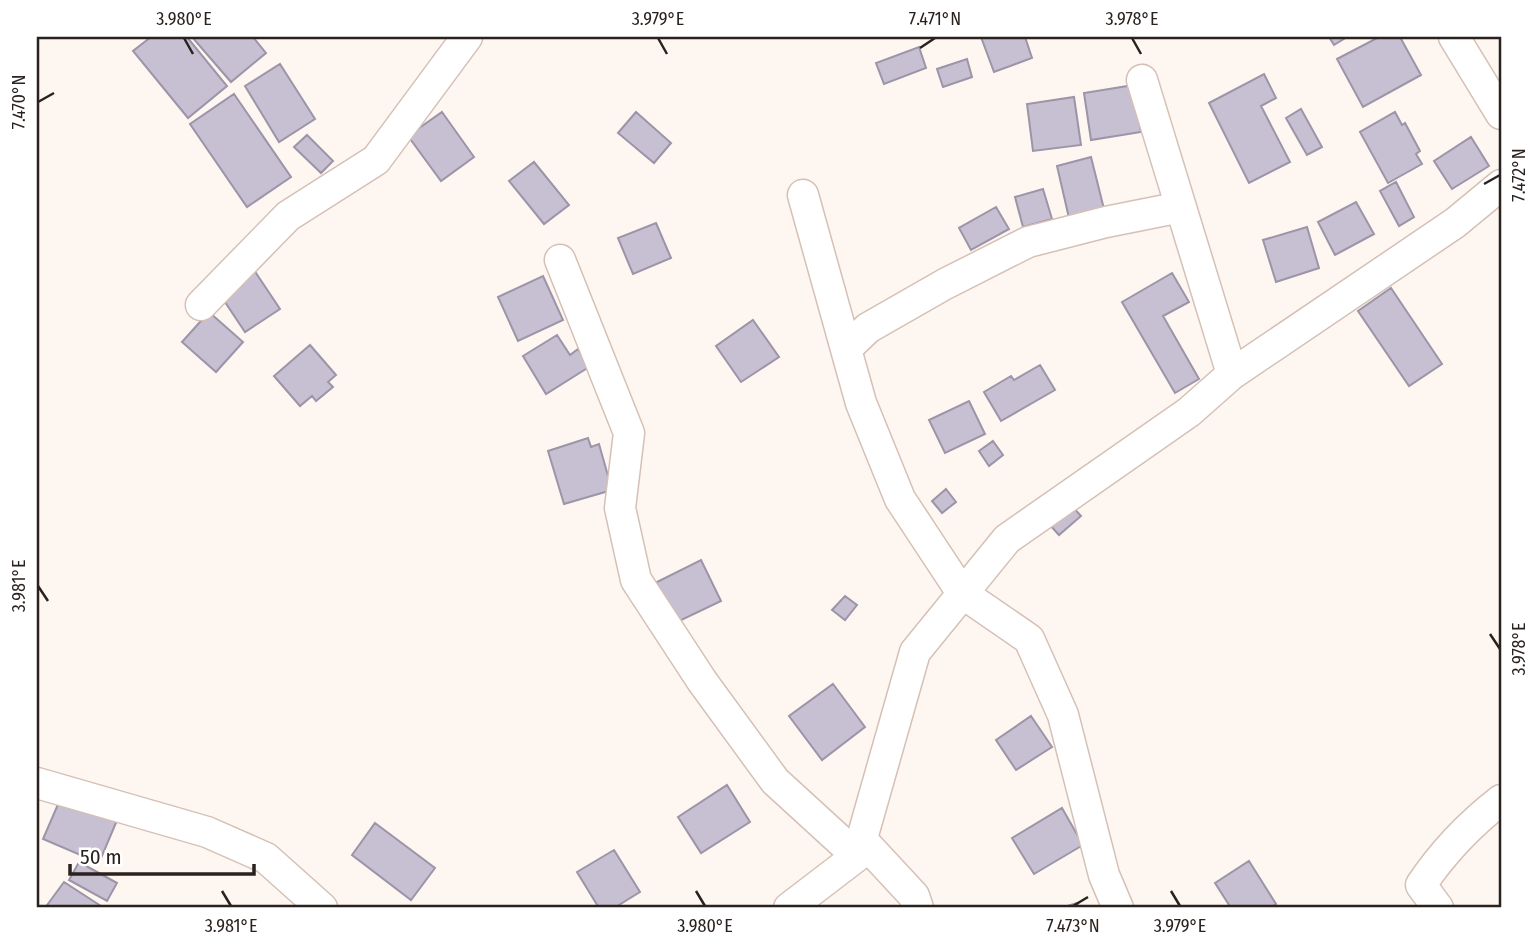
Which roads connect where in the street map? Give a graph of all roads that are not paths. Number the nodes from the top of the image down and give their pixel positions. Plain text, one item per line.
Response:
1 (467, 37) edge
2 (1454, 37) edge
3 (1142, 80) dead end
4 (1501, 114) edge
5 (1501, 185) edge
6 (803, 195) dead end
7 (1181, 207) junction
8 (559, 260) dead end
9 (201, 305) dead end
10 (846, 349) junction
11 (1232, 374) junction
12 (962, 593) junction
13 (44, 793) edge
14 (1501, 800) edge
15 (860, 848) junction
16 (322, 908) edge
17 (789, 908) edge
18 (918, 908) edge
19 (1118, 908) edge
20 (1438, 908) edge

1 - 9 street
2 - 4 street
3 - 7 street
5 - 11 street
6 - 10 street
7 - 10 street
7 - 11 street
8 - 15 street
10 - 12 street
11 - 12 street
12 - 15 street
12 - 19 street
13 - 16 street
14 - 20 street
15 - 17 street
15 - 18 street

